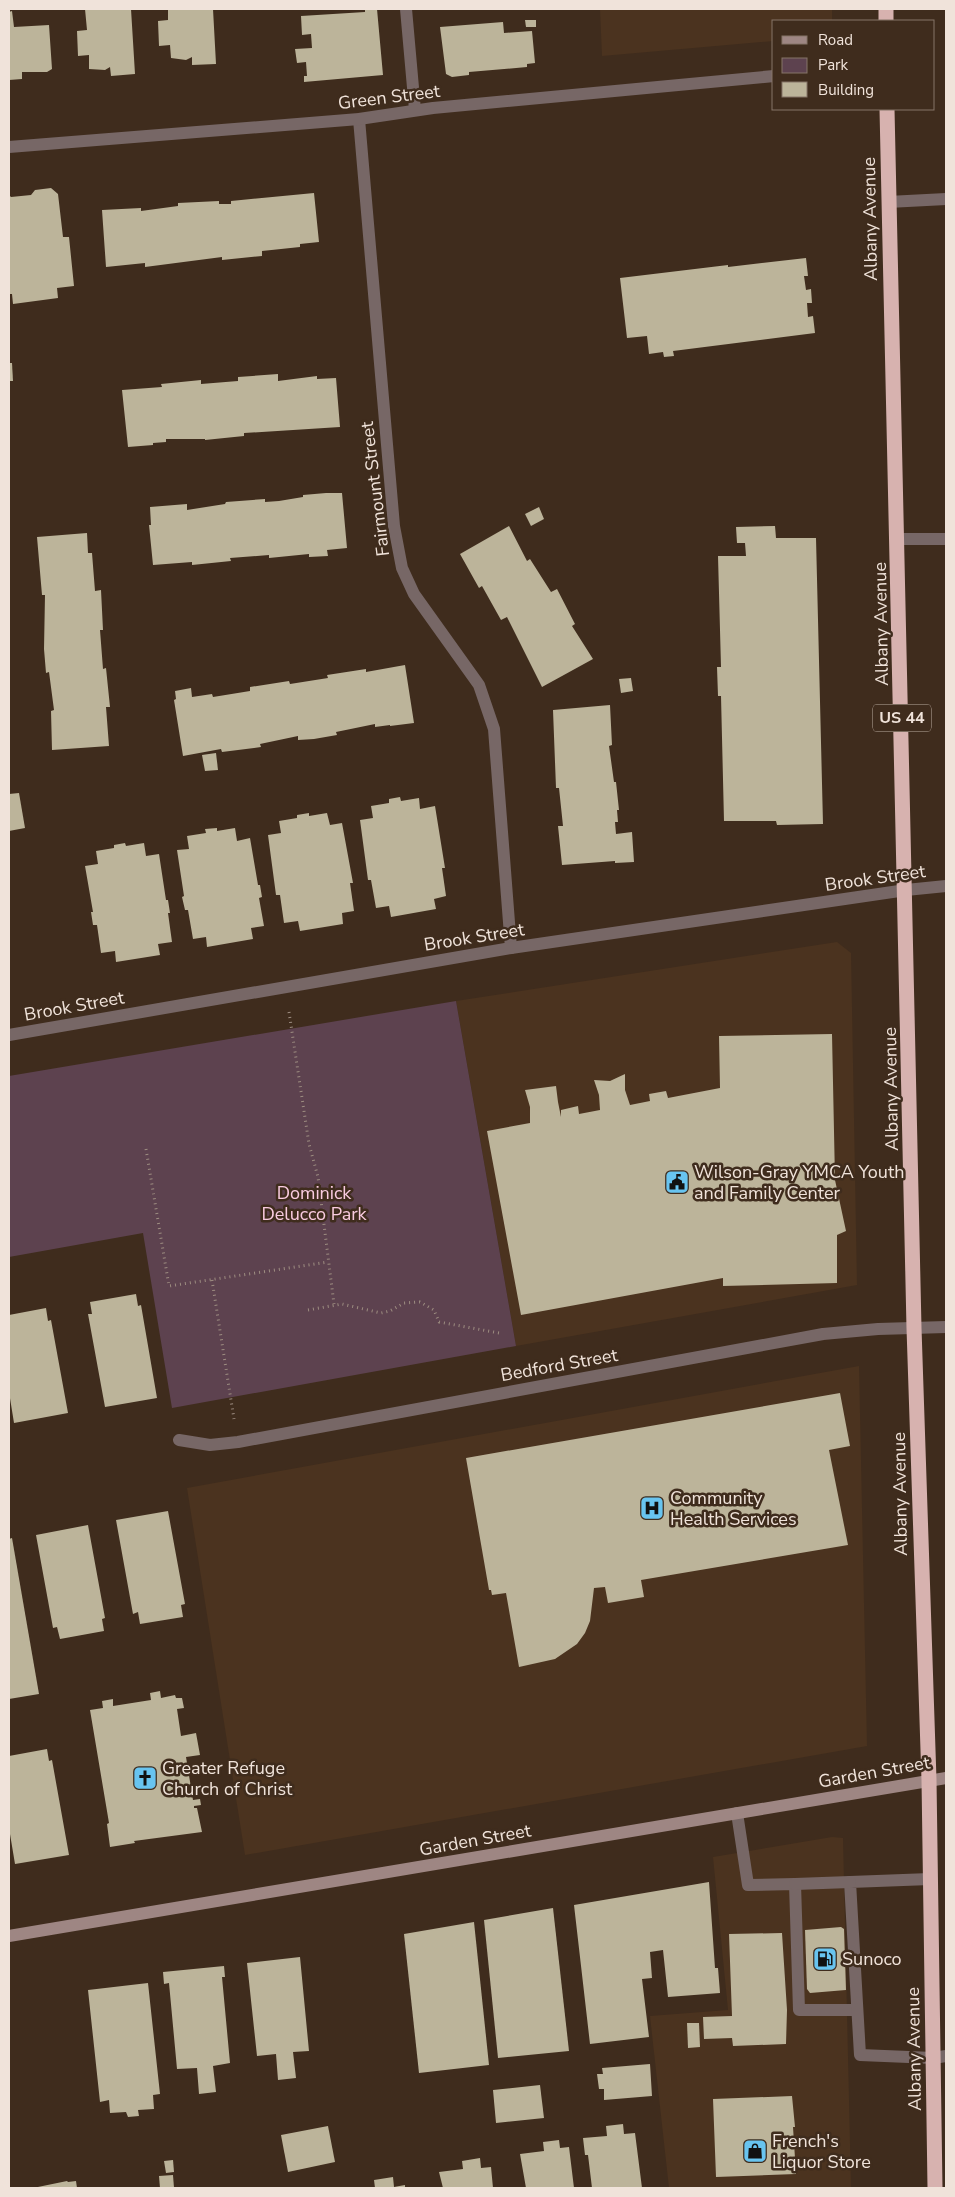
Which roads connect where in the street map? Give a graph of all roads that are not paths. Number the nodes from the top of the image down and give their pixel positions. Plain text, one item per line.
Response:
1 (406, 9) edge
2 (772, 76) edge
3 (415, 110) junction
4 (887, 110) edge
5 (359, 119) junction
6 (9, 147) edge
7 (946, 199) edge
8 (888, 202) junction
9 (946, 539) edge
10 (898, 540) junction
11 (946, 886) edge
12 (906, 890) junction
13 (512, 948) junction
14 (9, 1035) edge
15 (946, 1327) edge
16 (914, 1328) junction
17 (179, 1440) dead end
18 (946, 1778) edge
19 (929, 1780) junction
20 (737, 1813) junction
21 (930, 1879) junction
22 (850, 1882) junction
23 (795, 1884) junction
24 (9, 1936) edge
25 (857, 2010) junction
26 (939, 2057) edge
27 (940, 2138) edge
28 (935, 2188) edge

1 - 3 street
2 - 3 street, Green Street
3 - 5 street, Green Street
4 - 8 highway, Albany Avenue / US 44
5 - 6 street, Green Street
5 - 13 street, Fairmount Street
7 - 8 street
8 - 10 highway, Albany Avenue / US 44
9 - 10 street
10 - 12 highway, Albany Avenue / US 44
11 - 12 street, Brook Street
12 - 13 street, Brook Street
12 - 16 highway, Albany Avenue / US 44
13 - 14 street, Brook Street
15 - 16 street, Bedford Street
16 - 17 street, Bedford Street
16 - 19 highway, Albany Avenue / US 44
18 - 19 street, Garden Street
19 - 20 street, Garden Street
19 - 21 highway, Albany Avenue / US 44
20 - 23 street
20 - 24 street, Garden Street
21 - 22 street
21 - 26 highway, Albany Avenue / US 44
22 - 23 street
22 - 25 street
23 - 25 street
25 - 26 street
26 - 27 highway, Albany Avenue / US 44
27 - 28 highway, Albany Avenue / US 44

